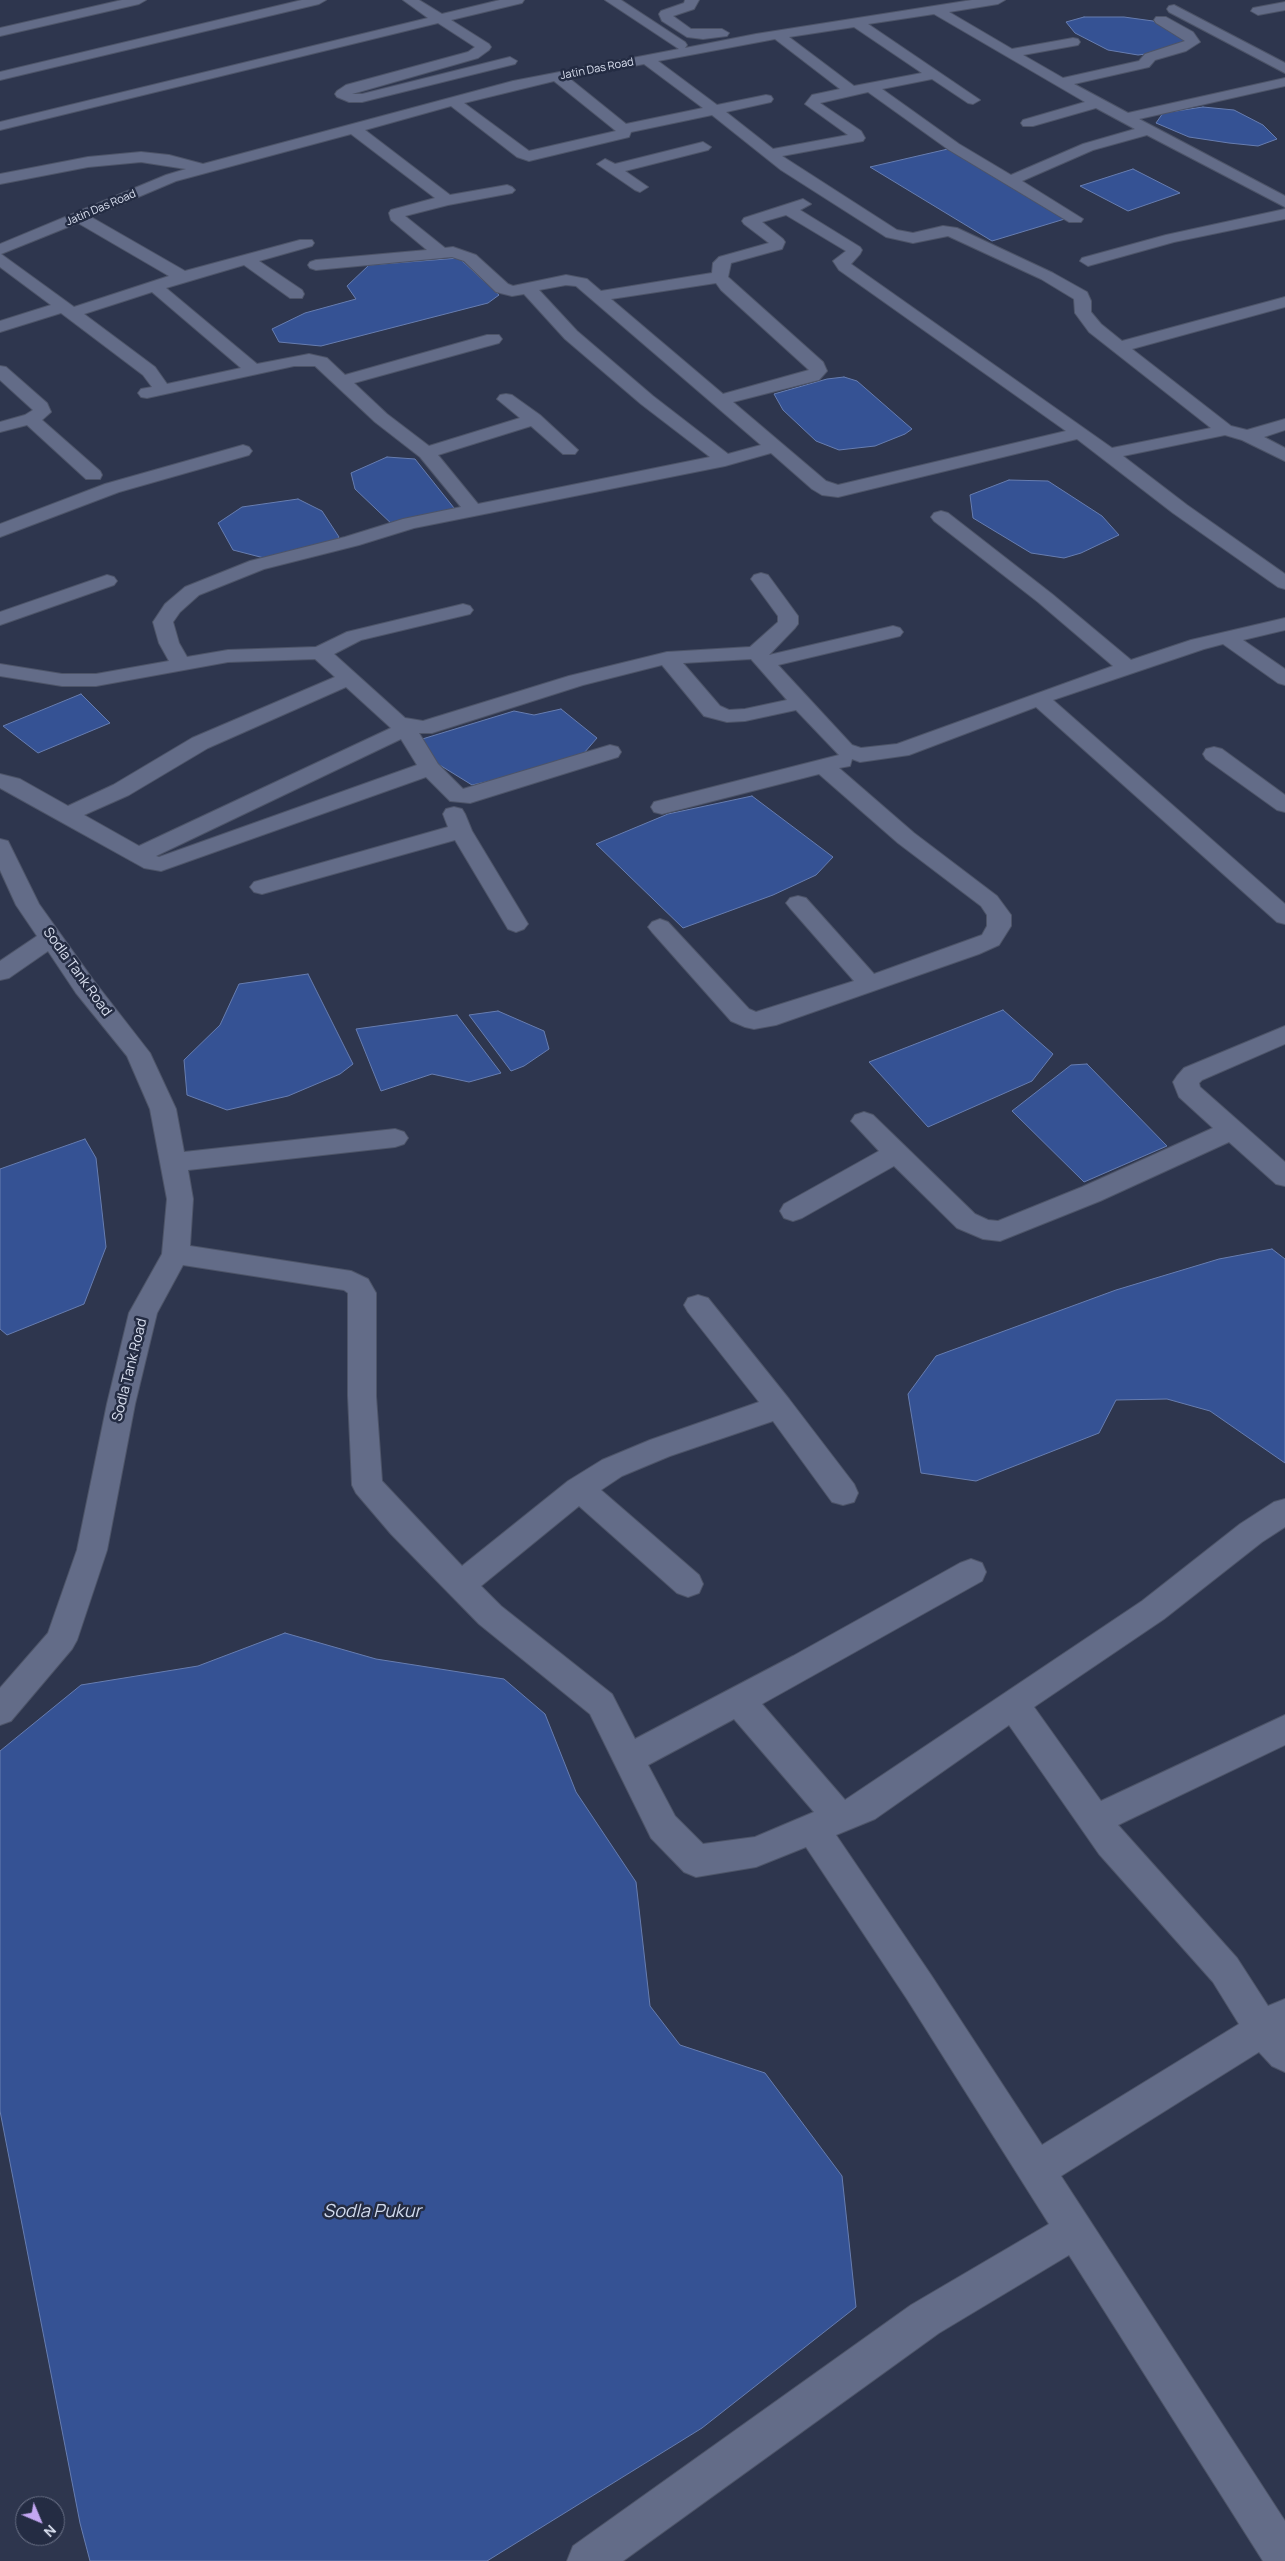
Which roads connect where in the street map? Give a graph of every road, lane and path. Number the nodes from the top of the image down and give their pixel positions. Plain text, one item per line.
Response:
1 (139, 0) edge
2 (319, 0) edge
3 (432, 0) edge
4 (517, 0) edge
5 (612, 0) edge
6 (692, 0) edge
7 (950, 0) edge
8 (998, 0) edge
9 (413, 2) edge
10 (285, 3) edge
11 (111, 6) junction
12 (1285, 6) edge
13 (1174, 9) dead end
14 (938, 11) junction
15 (1258, 11) dead end
16 (127, 17) dead end
17 (439, 18) junction
18 (1161, 20) dead end
19 (857, 23) junction
20 (143, 27) dead end
21 (0, 32) edge
22 (778, 35) junction
23 (159, 38) junction
24 (1073, 42) dead end
25 (690, 51) junction
26 (1012, 53) junction
27 (646, 60) junction
28 (510, 61) dead end
29 (1285, 69) edge
30 (932, 75) junction
31 (0, 76) edge
32 (558, 76) junction
33 (1285, 82) edge
34 (1061, 83) junction
35 (1260, 86) junction
36 (871, 88) junction
37 (851, 91) junction
38 (766, 99) dead end
39 (1285, 99) edge
40 (973, 100) dead end
41 (454, 102) junction
42 (1099, 102) junction
43 (715, 110) junction
44 (1128, 117) junction
45 (1028, 123) dead end
46 (0, 126) edge
47 (623, 129) junction
48 (1150, 129) junction
49 (354, 130) junction
50 (579, 146) junction
51 (703, 147) dead end
52 (770, 154) junction
53 (203, 169) junction
54 (613, 169) junction
55 (0, 179) edge
56 (1010, 180) junction
57 (640, 187) dead end
58 (506, 190) dead end
59 (830, 196) junction
60 (447, 200) junction
61 (1285, 202) edge
62 (786, 208) junction
63 (1285, 214) edge
64 (80, 218) junction
65 (1076, 219) dead end
66 (306, 243) dead end
67 (0, 250) edge
68 (441, 253) junction
69 (0, 259) edge
70 (246, 259) junction
71 (1088, 261) dead end
72 (316, 265) dead end
73 (183, 277) junction
74 (720, 277) junction
75 (154, 286) junction
76 (528, 288) junction
77 (296, 294) dead end
78 (598, 296) junction
79 (1285, 302) edge
80 (67, 310) junction
81 (0, 327) edge
82 (493, 339) dead end
83 (1119, 347) junction
84 (253, 370) junction
85 (0, 371) edge
86 (342, 382) junction
87 (9, 389) edge
88 (506, 399) dead end
89 (721, 400) junction
90 (31, 419) junction
91 (534, 419) junction
92 (1285, 424) edge
93 (0, 427) edge
94 (1225, 430) junction
95 (1081, 434) junction
96 (1248, 436) junction
97 (774, 448) junction
98 (569, 450) dead end
99 (243, 451) dead end
100 (426, 453) junction
101 (1108, 454) junction
102 (1285, 455) edge
103 (725, 460) junction
104 (93, 475) dead end
105 (474, 511) junction
106 (940, 517) dead end
107 (0, 531) edge
108 (761, 579) dead end
109 (107, 581) dead end
110 (1285, 583) edge
111 (463, 610) dead end
112 (0, 619) edge
113 (1285, 624) edge
114 (893, 632) dead end
115 (1226, 637) junction
116 (320, 653) junction
117 (760, 657) junction
118 (667, 658) junction
119 (181, 664) junction
120 (1128, 668) junction
121 (0, 670) edge
122 (348, 678) junction
123 (1285, 678) edge
124 (1039, 699) junction
125 (801, 703) junction
126 (408, 727) junction
127 (610, 752) dead end
128 (1214, 754) dead end
129 (860, 755) junction
130 (824, 767) junction
131 (430, 768) junction
132 (0, 781) edge
133 (458, 796) junction
134 (1285, 805) edge
135 (662, 807) dead end
136 (67, 815) junction
137 (462, 831) junction
138 (0, 846) edge
139 (139, 855) junction
140 (262, 887) dead end
141 (798, 903) dead end
142 (1285, 917) edge
143 (516, 924) dead end
144 (660, 927) dead end
145 (51, 938) junction
146 (0, 972) edge
147 (869, 983) junction
148 (1285, 1034) edge
149 (864, 1121) dead end
150 (1232, 1130) junction
151 (395, 1138) dead end
152 (896, 1153) junction
153 (173, 1162) junction
154 (1280, 1166) edge
155 (793, 1211) dead end
156 (176, 1254) junction
157 (698, 1305) dead end
158 (779, 1407) junction
159 (579, 1489) junction
160 (844, 1493) dead end
161 (1285, 1511) edge
162 (970, 1572) dead end
163 (688, 1584) dead end
164 (460, 1585) junction
165 (738, 1700) junction
166 (1012, 1704) junction
167 (0, 1711) edge
168 (1285, 1729) edge
169 (628, 1759) junction
170 (1095, 1820) junction
171 (827, 1823) junction
172 (1278, 2033) edge
173 (1036, 2170) junction
174 (1074, 2231) junction
175 (1285, 2558) edge
176 (588, 2561) edge

1 - 11 street
2 - 10 street
3 - 9 street
4 - 17 street
5 - 25 street
6 - 7 street
8 - 14 street, Jatin Das Road
9 - 17 street
10 - 23 street
11 - 16 street
11 - 21 street
12 - 15 street
13 - 29 street
14 - 19 street, Jatin Das Road
14 - 26 street
17 - 28 street
17 - 46 street
18 - 34 street
19 - 22 street, Jatin Das Road
19 - 30 street
20 - 23 street
22 - 25 street, Jatin Das Road
22 - 37 street
23 - 31 street
24 - 26 street
25 - 27 street, Jatin Das Road
26 - 34 street
27 - 32 street, Jatin Das Road
27 - 43 street
30 - 36 street
30 - 40 street
32 - 41 street, Jatin Das Road
32 - 47 street
33 - 35 street
34 - 42 street
35 - 39 street
35 - 44 street
36 - 37 street
36 - 56 street
37 - 52 street
38 - 43 street
41 - 49 street, Jatin Das Road
41 - 50 street
42 - 44 street
42 - 45 street
43 - 47 street
43 - 52 street
44 - 48 street
47 - 50 street
48 - 56 street
48 - 61 street
49 - 53 street, Jatin Das Road
49 - 60 street
50 - 54 street
51 - 54 street
52 - 59 street
53 - 55 street, Jatin Das Road
53 - 64 street, Jatin Das Road
54 - 57 street
56 - 65 street
58 - 60 street
59 - 62 street
59 - 83 street
60 - 68 street
62 - 74 street
62 - 95 street
63 - 71 street
64 - 67 street, Jatin Das Road
64 - 73 street
66 - 70 street
68 - 72 street
68 - 76 street
69 - 80 street
70 - 73 street
70 - 77 street
73 - 75 street
74 - 78 street
74 - 89 street
75 - 80 street
75 - 84 street
76 - 78 street
76 - 103 street
78 - 89 street
79 - 83 street
80 - 81 street
80 - 84 street
82 - 86 street
83 - 94 street
84 - 86 street
85 - 87 street
86 - 100 street
87 - 90 street
88 - 91 street
89 - 97 street
90 - 93 street
90 - 104 street
91 - 98 street
91 - 100 street
92 - 96 street
94 - 96 street
94 - 101 street
95 - 97 street
95 - 101 street
96 - 102 street
97 - 103 street
99 - 107 street
100 - 105 street
101 - 110 street
103 - 105 street
105 - 119 street
106 - 120 street
108 - 117 street
109 - 112 street
111 - 116 street
113 - 115 street
114 - 117 street
115 - 120 street
115 - 123 street
116 - 119 street
116 - 122 street
117 - 118 street
117 - 125 street
118 - 125 street
118 - 126 street
119 - 121 street
120 - 124 street
122 - 126 street
122 - 136 street
124 - 129 street
124 - 142 street
125 - 129 street
126 - 131 street
126 - 139 street
127 - 133 street
128 - 134 street
129 - 130 street
130 - 135 street
130 - 147 street
131 - 133 street
131 - 139 street
132 - 136 street
133 - 137 street
136 - 139 street
137 - 140 street
137 - 143 street
138 - 145 street, Sodla Tank Road
141 - 147 street
144 - 147 street
145 - 146 street
145 - 153 street, Sodla Tank Road
148 - 150 street
149 - 152 street
150 - 152 street
150 - 154 street
151 - 153 street
152 - 155 street
153 - 156 street, Sodla Tank Road
156 - 164 street
156 - 167 street, Sodla Tank Road
157 - 158 street
158 - 159 street
158 - 160 street
159 - 163 street
159 - 164 street
161 - 166 street
162 - 165 street
164 - 169 street
165 - 169 street
165 - 171 street
166 - 170 street
166 - 171 street
168 - 170 street
169 - 171 street
170 - 172 street
171 - 173 street
172 - 173 street
173 - 174 street
174 - 175 street
174 - 176 street

